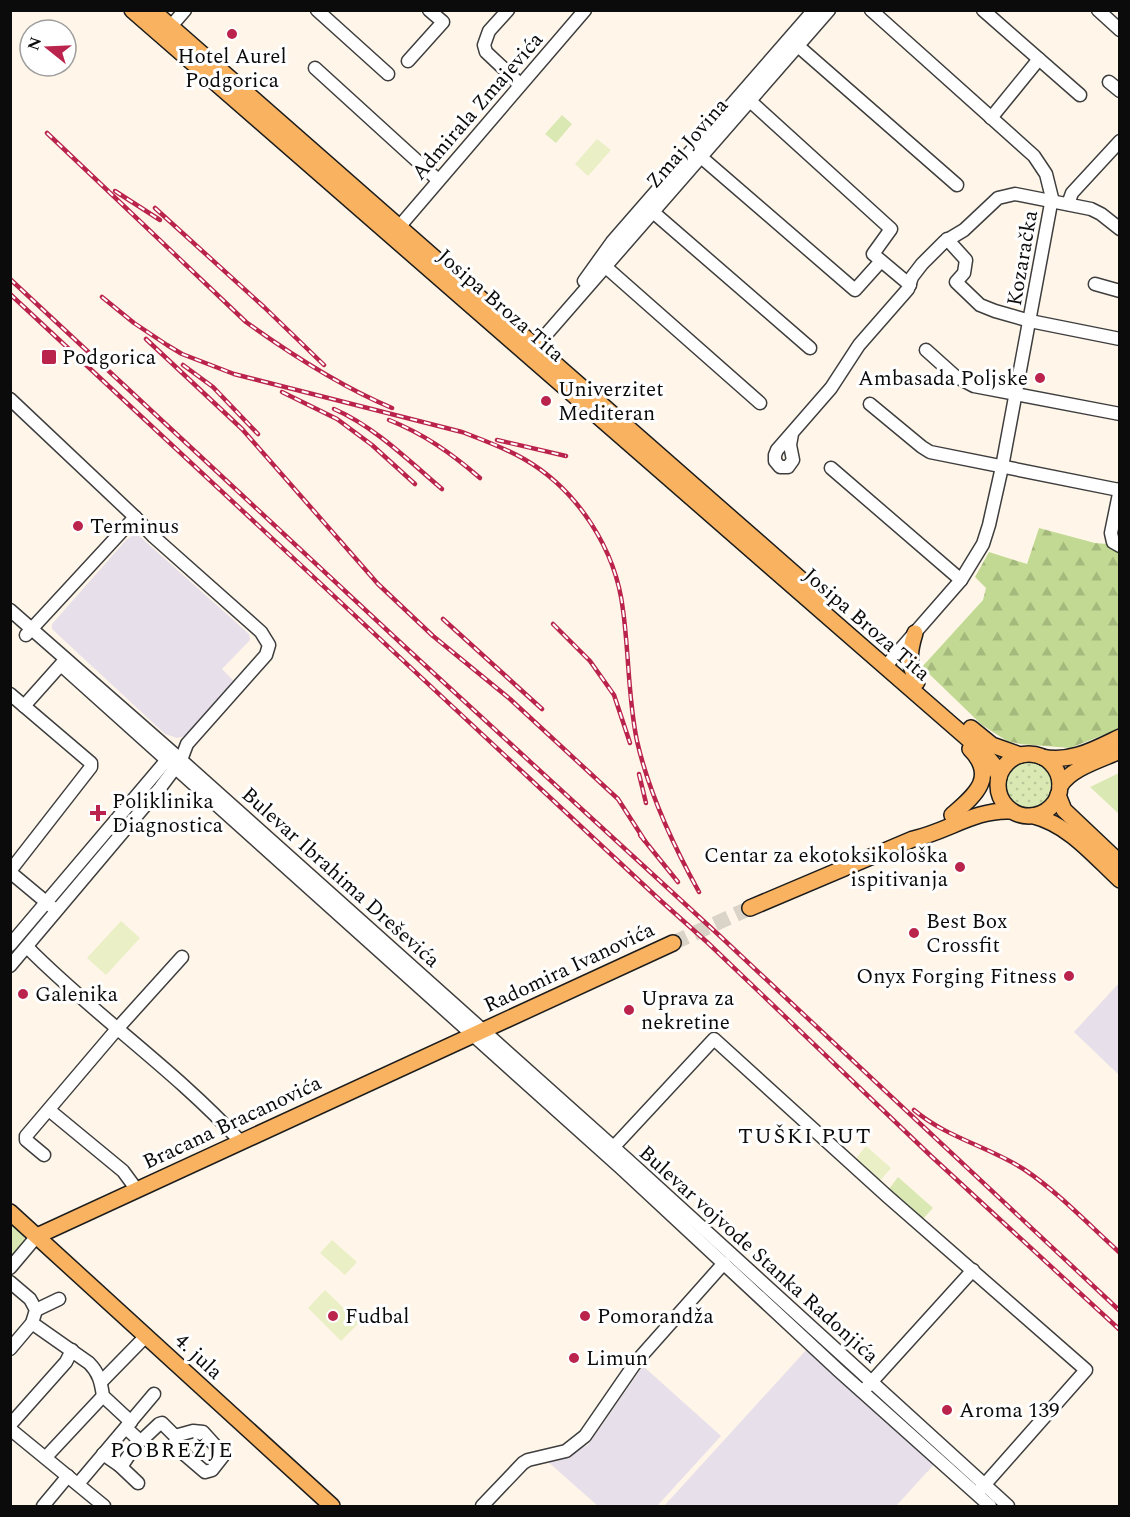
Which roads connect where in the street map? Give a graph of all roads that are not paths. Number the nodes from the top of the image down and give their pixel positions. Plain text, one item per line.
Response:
1 (132, 10) edge
2 (152, 10) edge
3 (184, 10) edge
4 (317, 10) edge
5 (429, 10) edge
6 (507, 10) edge
7 (585, 10) edge
8 (814, 10) edge
9 (829, 10) edge
10 (871, 10) edge
11 (983, 10) edge
12 (1098, 10) edge
13 (1119, 30) edge
14 (166, 32) junction
15 (798, 46) junction
16 (1040, 59) junction
17 (408, 61) dead end
18 (315, 68) dead end
19 (388, 74) dead end
20 (1109, 82) dead end
21 (520, 84) junction
22 (1119, 91) edge
23 (1080, 95) dead end
24 (750, 101) junction
25 (991, 118) junction
26 (1119, 141) edge
27 (702, 157) junction
28 (1047, 177) junction
29 (438, 180) junction
30 (957, 185) dead end
31 (1035, 197) junction
32 (1052, 201) junction
33 (1068, 204) junction
34 (653, 212) junction
35 (399, 227) junction
36 (1119, 229) edge
37 (948, 239) junction
38 (882, 261) junction
39 (602, 263) junction
40 (1095, 284) dead end
41 (910, 285) junction
42 (1119, 291) edge
43 (1030, 321) junction
44 (1119, 339) edge
45 (810, 348) dead end
46 (926, 350) dead end
47 (532, 351) junction
48 (1016, 394) junction
49 (10, 399) edge
50 (760, 403) dead end
51 (870, 404) dead end
52 (1119, 414) edge
53 (792, 434) dead end
54 (1002, 466) junction
55 (831, 468) dead end
56 (1119, 489) edge
57 (135, 517) junction
58 (1119, 546) edge
59 (962, 580) junction
60 (10, 610) edge
61 (10, 621) edge
62 (29, 632) junction
63 (915, 633) junction
64 (63, 662) junction
65 (889, 663) junction
66 (917, 682) junction
67 (10, 694) edge
68 (24, 706) junction
69 (952, 726) junction
70 (1119, 737) edge
71 (1119, 751) edge
72 (1020, 755) junction
73 (1042, 757) junction
74 (174, 760) junction
75 (998, 782) junction
76 (1059, 791) junction
77 (1011, 811) junction
78 (952, 815) junction
79 (1034, 816) junction
80 (913, 839) junction
81 (1119, 863) edge
82 (10, 871) edge
83 (1119, 880) edge
84 (46, 903) junction
85 (750, 908) tunnel mouth
86 (58, 911) junction
87 (673, 943) tunnel mouth
88 (10, 945) edge
89 (27, 946) junction
90 (182, 957) dead end
91 (10, 966) edge
92 (117, 1029) junction
93 (477, 1032) junction
94 (49, 1110) junction
95 (240, 1141) junction
96 (610, 1151) junction
97 (44, 1155) dead end
98 (137, 1190) junction
99 (10, 1212) edge
100 (37, 1236) junction
101 (724, 1263) junction
102 (10, 1268) edge
103 (973, 1270) junction
104 (10, 1282) edge
105 (59, 1299) dead end
106 (36, 1310) junction
107 (32, 1323) junction
108 (146, 1336) junction
109 (10, 1349) edge
110 (72, 1350) junction
111 (101, 1382) junction
112 (867, 1387) junction
113 (154, 1394) dead end
114 (102, 1396) junction
115 (128, 1425) junction
116 (10, 1427) edge
117 (175, 1436) dead end
118 (139, 1440) junction
119 (103, 1454) junction
120 (46, 1457) junction
121 (119, 1465) junction
122 (73, 1480) junction
123 (138, 1483) dead end
124 (980, 1490) junction
125 (43, 1506) edge
126 (104, 1506) edge
127 (332, 1506) edge
128 (482, 1506) edge
129 (990, 1506) edge
130 (1008, 1506) edge

1 - 14 main road, Josipa Broza Tita
2 - 14 main road, Josipa Broza Tita
3 - 14 street
4 - 19 street
5 - 17 street
6 - 21 street
7 - 21 street, Admirala Zmajevića
8 - 39 street, Zmaj Jovina
9 - 15 street, Zmaj Jovina
10 - 25 street, Kozaračka
11 - 16 street
12 - 13 street
14 - 35 main road, Josipa Broza Tita
14 - 47 main road, Josipa Broza Tita
15 - 24 street, Zmaj Jovina
15 - 30 street
16 - 23 street
16 - 25 street
18 - 29 street
20 - 22 street
21 - 29 street, Admirala Zmajevića
24 - 27 street, Zmaj Jovina
24 - 38 street
25 - 28 street, Kozaračka
26 - 33 street
27 - 34 street, Zmaj Jovina
27 - 38 street
28 - 31 street
28 - 32 street, Kozaračka
29 - 35 street, Admirala Zmajevića
31 - 32 street
31 - 37 street
32 - 33 street
32 - 43 street, Kozaračka
33 - 36 street
34 - 39 street, Zmaj Jovina
34 - 45 street
35 - 47 main road, Josipa Broza Tita
37 - 41 street
37 - 43 street
38 - 41 street
39 - 47 street, Zmaj Jovina
39 - 50 street
40 - 42 street
41 - 53 street
43 - 44 street
43 - 48 street, Kozaračka
46 - 48 street
47 - 65 main road, Josipa Broza Tita
48 - 52 street
48 - 54 street, Kozaračka
49 - 57 street
51 - 54 street
54 - 56 street
54 - 59 street, Kozaračka
55 - 59 street
56 - 58 street
57 - 62 street
57 - 74 street
59 - 63 street, Kozaračka
60 - 62 street
61 - 62 street
62 - 64 street, Bulevar Ibrahima Dreševića
63 - 65 street, Kozaračka
63 - 66 main road
64 - 68 street
64 - 74 street, Bulevar Ibrahima Dreševića
65 - 66 main road, Josipa Broza Tita
65 - 69 main road, Josipa Broza Tita
66 - 72 main road, Josipa Broza Tita
67 - 68 street
68 - 82 street
69 - 75 main road, Josipa Broza Tita
69 - 78 main road
70 - 73 main road
71 - 76 main road
72 - 73 main road
72 - 75 main road
73 - 76 main road
74 - 84 street
74 - 86 street
74 - 93 street, Bulevar Ibrahima Dreševića
75 - 77 main road
75 - 78 main road
76 - 79 main road
76 - 81 main road
77 - 79 main road
77 - 80 main road
78 - 80 main road
79 - 83 main road
80 - 85 main road
82 - 84 street
84 - 86 street
84 - 88 street
86 - 89 street
87 - 93 main road, Radomira Ivanovića
89 - 91 street
89 - 92 street
90 - 92 street
92 - 94 street
92 - 95 street
93 - 95 main road, Bracana Bracanovića
93 - 96 street, Bulevar vojvode Stanka Radonjića
94 - 97 street
94 - 98 street
95 - 98 main road, Bracana Bracanovića
96 - 101 street, Bulevar vojvode Stanka Radonjića
96 - 103 street
96 - 112 street, Bulevar vojvode Stanka Radonjića
98 - 100 main road, Bracana Bracanovića
99 - 100 main road, 4. jula
100 - 102 street, Bracana Bracanovića
100 - 108 main road, 4. jula
101 - 112 street, Bulevar vojvode Stanka Radonjića
101 - 128 street
103 - 112 street
103 - 124 street
104 - 106 street
105 - 106 street
106 - 107 street
107 - 109 street
107 - 110 street
108 - 111 street
108 - 127 main road, 4. jula
110 - 111 street
110 - 116 street
111 - 114 street
112 - 124 street, Bulevar vojvode Stanka Radonjića
113 - 115 street
114 - 115 street
114 - 120 street
115 - 118 street
115 - 119 street
116 - 120 street
117 - 118 street
118 - 121 street
119 - 121 street
119 - 122 street
120 - 122 street
121 - 123 street
122 - 125 street
122 - 126 street
124 - 129 street, Bulevar vojvode Stanka Radonjića
124 - 130 street, Bulevar vojvode Stanka Radonjića

